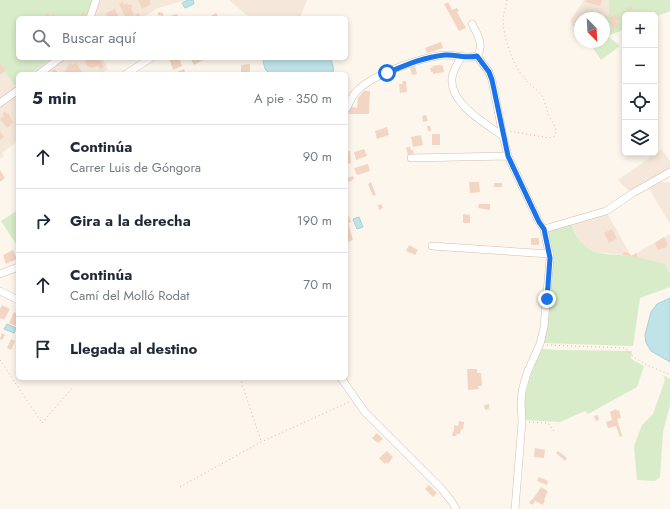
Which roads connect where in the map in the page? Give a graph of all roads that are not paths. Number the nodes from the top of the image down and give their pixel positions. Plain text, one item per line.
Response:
1 (96, 0) edge
2 (91, 16) edge
3 (472, 24) dead end
4 (462, 56) junction
5 (477, 56) junction
6 (57, 60) edge
7 (148, 60) edge
8 (42, 72) edge
9 (129, 72) edge
10 (16, 91) edge
11 (0, 103) edge
12 (348, 105) edge
13 (503, 133) junction
14 (508, 156) junction
15 (411, 158) dead end
16 (670, 172) edge
17 (544, 229) junction
18 (432, 246) dead end
19 (550, 254) junction
20 (16, 268) edge
21 (0, 274) edge
22 (0, 291) edge
23 (16, 299) edge
24 (342, 380) edge
25 (456, 509) edge
26 (515, 509) edge

1 - 2 street
3 - 5 street
4 - 5 street
4 - 12 street
4 - 13 street
5 - 13 street
6 - 8 street
7 - 9 street
10 - 11 street
13 - 14 street
14 - 15 street
14 - 17 street
16 - 17 street
17 - 19 street
18 - 19 street
19 - 26 street
20 - 21 street
22 - 23 street
24 - 25 street

